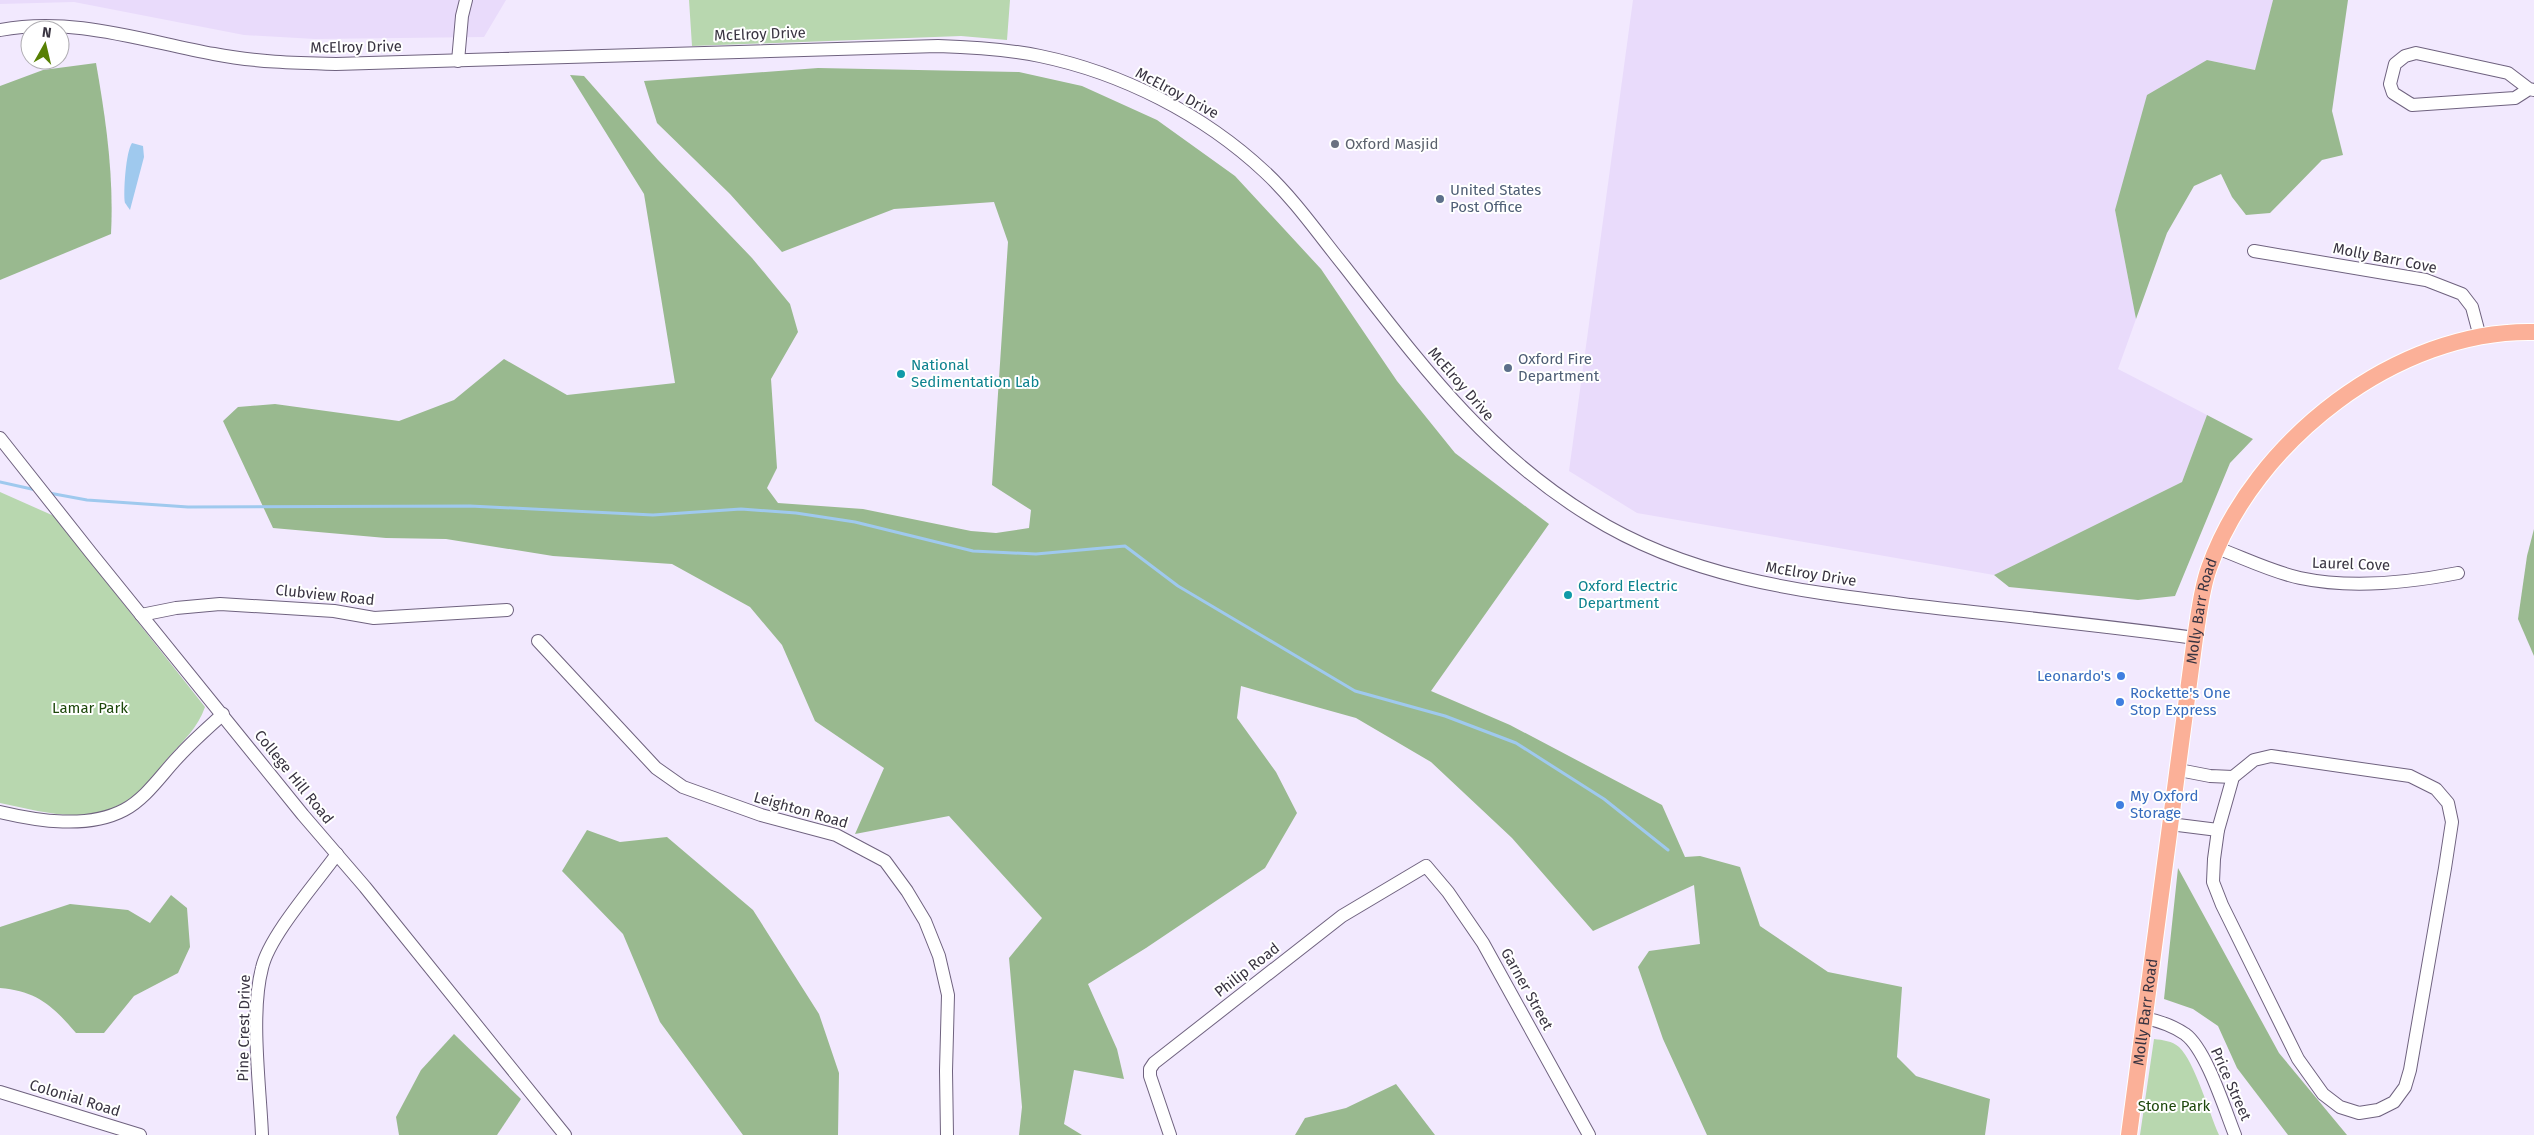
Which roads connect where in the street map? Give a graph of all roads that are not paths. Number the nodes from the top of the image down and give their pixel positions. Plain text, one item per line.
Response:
1 (466, 0) edge
2 (0, 30) edge
3 (458, 61) junction
4 (2531, 89) edge
5 (2254, 251) dead end
6 (2534, 332) edge
7 (2480, 337) junction
8 (0, 438) edge
9 (2217, 548) junction
10 (2458, 573) dead end
11 (507, 610) dead end
12 (141, 615) junction
13 (2195, 638) junction
14 (538, 641) dead end
15 (223, 714) junction
16 (2179, 770) junction
17 (2232, 777) junction
18 (0, 812) edge
19 (2170, 824) junction
20 (2218, 830) junction
21 (337, 854) junction
22 (1426, 866) joint
23 (2145, 1018) junction
24 (0, 1092) edge
25 (140, 1135) edge
26 (262, 1135) edge
27 (565, 1135) edge
28 (947, 1135) edge
29 (1170, 1135) edge
30 (1589, 1135) edge
31 (2129, 1135) edge
32 (2235, 1135) edge

1 - 3 street
2 - 3 street, McElroy Drive
3 - 13 street, McElroy Drive
4 - 4 street
5 - 7 street, Molly Barr Cove
6 - 7 main road, Molly Barr Road
7 - 9 main road, Molly Barr Road
8 - 12 street, College Hill Road
9 - 10 street, Laurel Cove
9 - 13 main road, Molly Barr Road
11 - 12 street, Clubview Road
12 - 15 street, College Hill Road
13 - 16 main road, Molly Barr Road
14 - 28 street, Leighton Road
15 - 18 street
15 - 21 street, College Hill Road
16 - 17 street
16 - 19 main road, Molly Barr Road
17 - 20 street
17 - 20 street
19 - 20 street
19 - 23 main road, Molly Barr Road
21 - 26 street, Pine Crest Drive
21 - 27 street, College Hill Road
22 - 29 street, Philip Road
22 - 30 street, Garner Street
23 - 31 main road, Molly Barr Road
23 - 32 street, Price Street
24 - 25 street, Colonial Road

